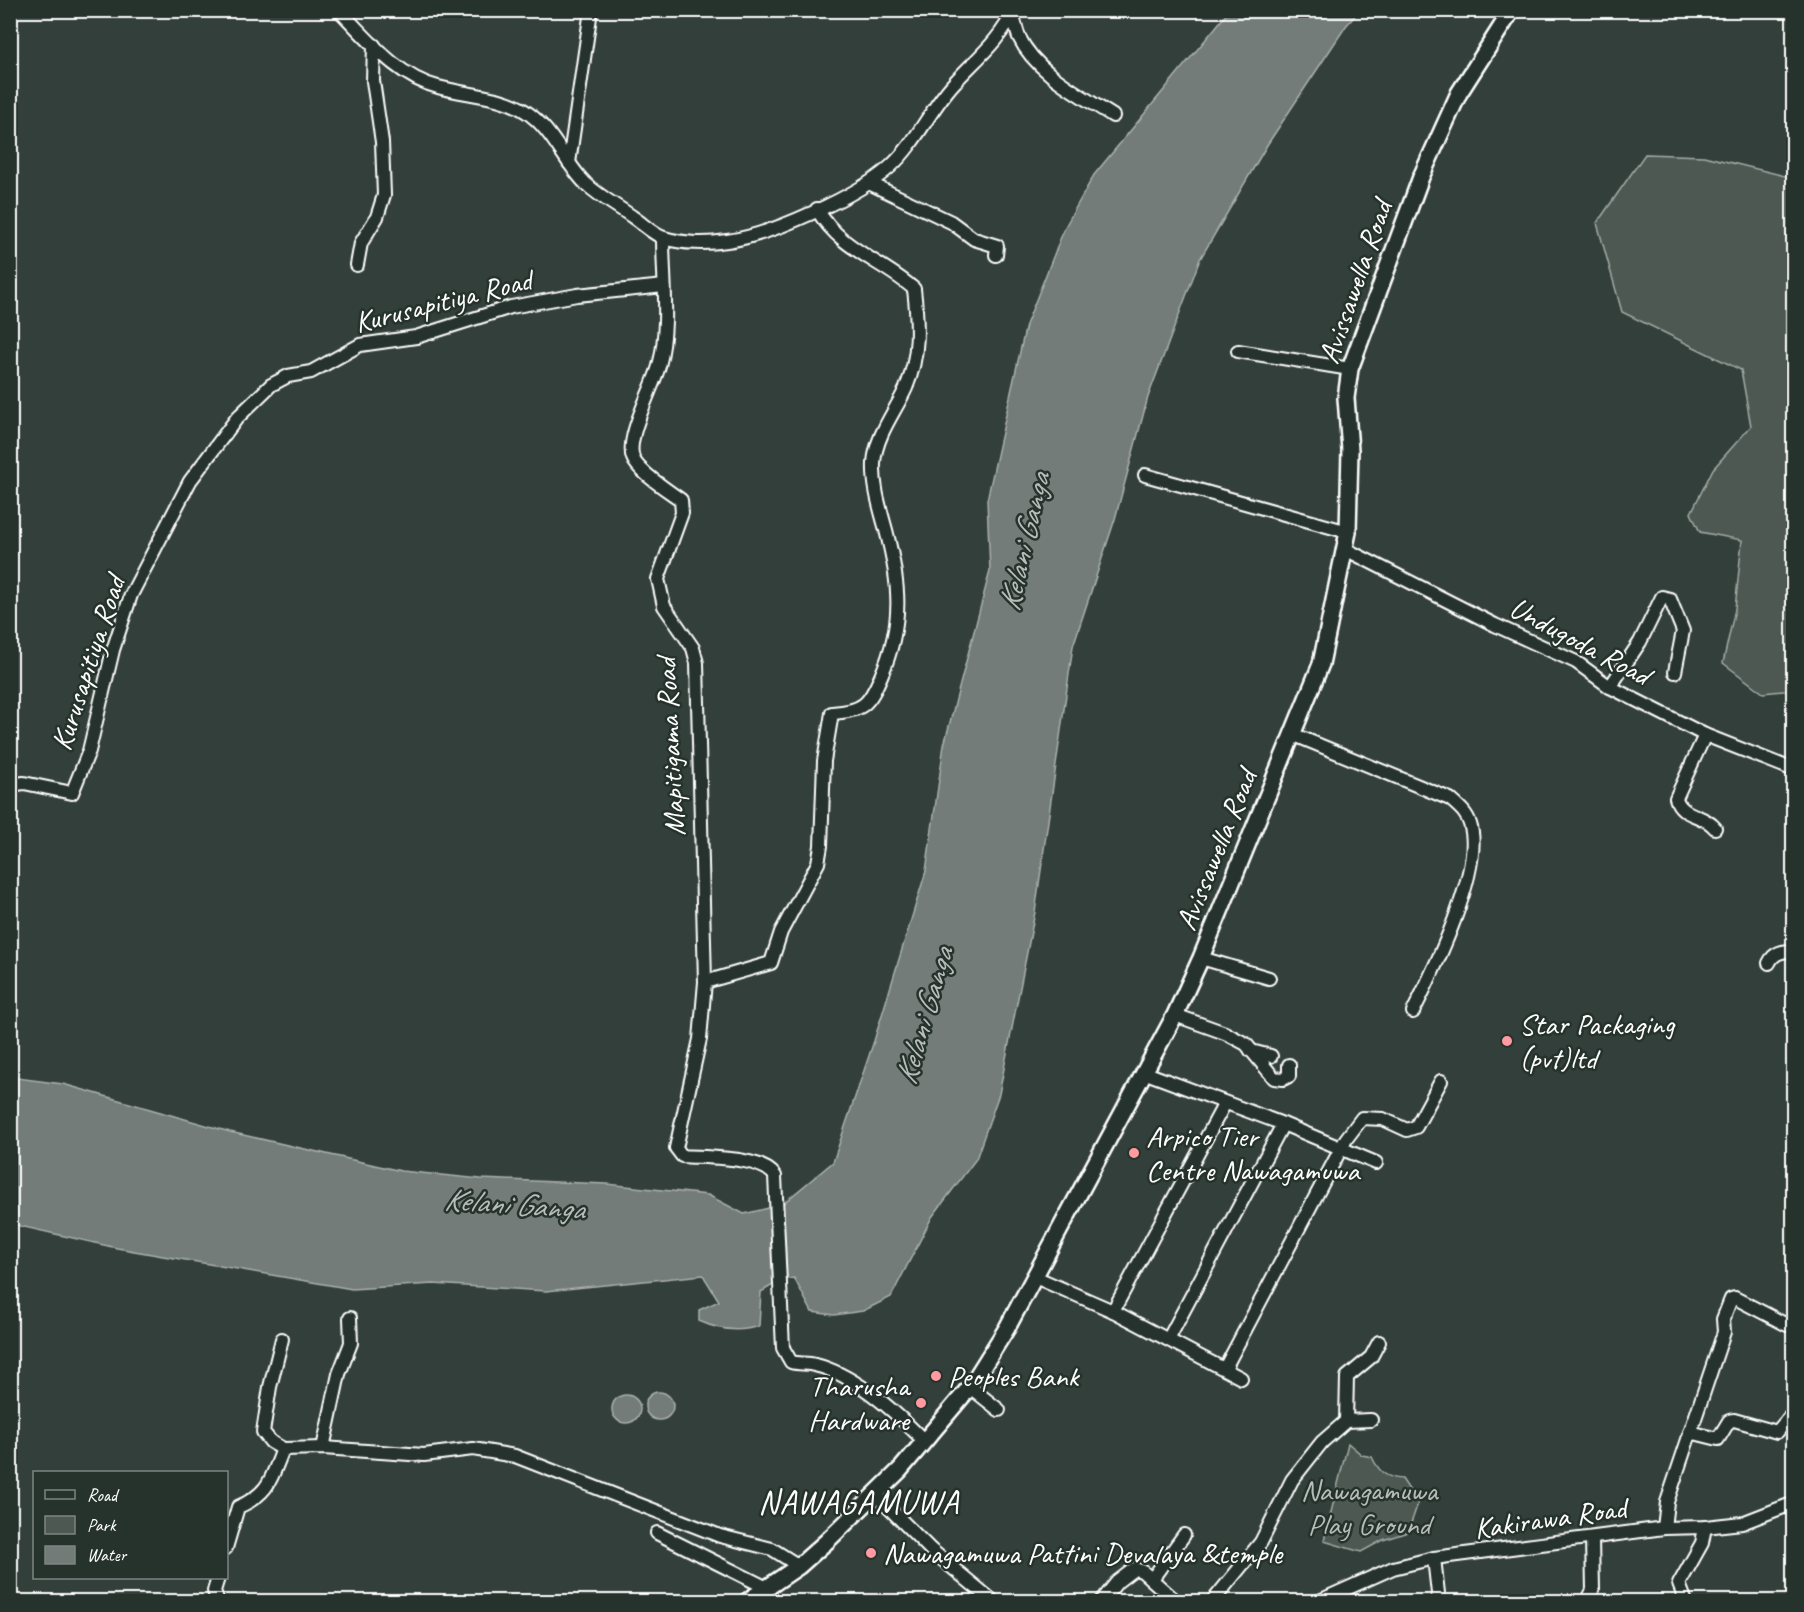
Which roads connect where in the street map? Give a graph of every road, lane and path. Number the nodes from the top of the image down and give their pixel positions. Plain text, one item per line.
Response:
1 (339, 10) edge
2 (591, 10) edge
3 (1512, 10) edge
4 (1013, 12) edge
5 (374, 45) junction
6 (1113, 116) dead end
7 (569, 163) junction
8 (869, 183) junction
9 (817, 209) junction
10 (663, 238) junction
11 (996, 255) dead end
12 (357, 265) dead end
13 (664, 286) junction
14 (1238, 351) dead end
15 (1350, 369) junction
16 (1145, 475) dead end
17 (1348, 532) junction
18 (1346, 549) junction
19 (1675, 672) dead end
20 (1611, 687) junction
21 (1292, 734) junction
22 (1705, 735) junction
23 (1794, 770) edge
24 (10, 785) edge
25 (1715, 828) dead end
26 (1794, 951) edge
27 (1201, 958) junction
28 (1769, 963) dead end
29 (1269, 978) dead end
30 (705, 982) junction
31 (1413, 1012) dead end
32 (1175, 1015) junction
33 (1251, 1051) junction
34 (1271, 1056) dead end
35 (1289, 1065) dead end
36 (1146, 1073) junction
37 (1441, 1081) dead end
38 (1225, 1103) junction
39 (1283, 1124) junction
40 (1342, 1149) junction
41 (1376, 1163) dead end
42 (1035, 1276) junction
43 (1113, 1311) junction
44 (350, 1318) dead end
45 (1787, 1325) dead end
46 (1168, 1338) junction
47 (282, 1339) dead end
48 (1379, 1342) dead end
49 (1225, 1368) junction
50 (1241, 1378) dead end
51 (970, 1387) junction
52 (999, 1410) dead end
53 (1794, 1412) edge
54 (1371, 1420) dead end
55 (1346, 1421) junction
56 (1690, 1432) junction
57 (925, 1442) junction
58 (323, 1448) junction
59 (283, 1449) junction
60 (875, 1494) junction
61 (1794, 1503) edge
62 (1705, 1527) junction
63 (1664, 1528) junction
64 (657, 1533) dead end
65 (1184, 1535) dead end
66 (1592, 1538) junction
67 (228, 1541) edge
68 (1434, 1558) junction
69 (799, 1566) junction
70 (218, 1579) edge
71 (1152, 1579) junction
72 (768, 1588) junction
73 (218, 1602) edge
74 (746, 1602) edge
75 (994, 1602) edge
76 (1101, 1602) edge
77 (1176, 1602) edge
78 (1212, 1602) edge
79 (1317, 1602) edge
80 (1439, 1602) edge
81 (1587, 1602) edge
82 (1686, 1602) edge

1 - 5 street
2 - 7 street
3 - 15 main road, Avissawella Road
4 - 6 street
4 - 8 street
5 - 7 street
5 - 12 street
7 - 10 street
8 - 9 street
8 - 11 street
9 - 10 street
9 - 30 street
10 - 13 street, Mapitigama Road
13 - 24 street, Kurusapitiya Road
13 - 30 street, Mapitigama Road
14 - 15 street
15 - 17 main road, Avissawella Road
16 - 17 street
17 - 18 main road, Avissawella Road
18 - 20 street, Undugoda Road
18 - 21 main road, Avissawella Road
19 - 20 street
20 - 22 street, Undugoda Road
21 - 27 main road, Avissawella Road
21 - 31 street
22 - 23 street, Undugoda Road
22 - 25 street
26 - 28 street
27 - 29 street
27 - 32 main road, Avissawella Road
30 - 57 street, Mapitigama Road
32 - 33 street
32 - 36 main road, Avissawella Road
33 - 34 street
33 - 35 street
36 - 38 street
36 - 42 main road, Avissawella Road
37 - 40 street
38 - 39 street
38 - 43 street
39 - 40 street
39 - 46 street
40 - 41 street
40 - 49 street
42 - 43 street
42 - 51 main road, Avissawella Road
43 - 46 street
44 - 58 street
45 - 56 street
46 - 49 street
47 - 59 street
48 - 55 street
49 - 50 street
51 - 52 street
51 - 57 main road, Avissawella Road
53 - 56 street
54 - 55 street
55 - 78 street
56 - 63 street
57 - 60 main road, Avissawella Road
58 - 59 street
58 - 69 street
59 - 67 street
60 - 69 main road, Avissawella Road
60 - 75 street
61 - 62 street, Kakirawa Road
62 - 63 street, Kakirawa Road
62 - 82 street
63 - 66 street, Kakirawa Road
64 - 72 street
65 - 71 street
66 - 68 street, Kakirawa Road
66 - 81 street
68 - 79 street, Kakirawa Road
68 - 80 street
69 - 72 main road, Avissawella Road
70 - 73 street
71 - 76 street
71 - 77 street
72 - 74 main road, Avissawella Road

